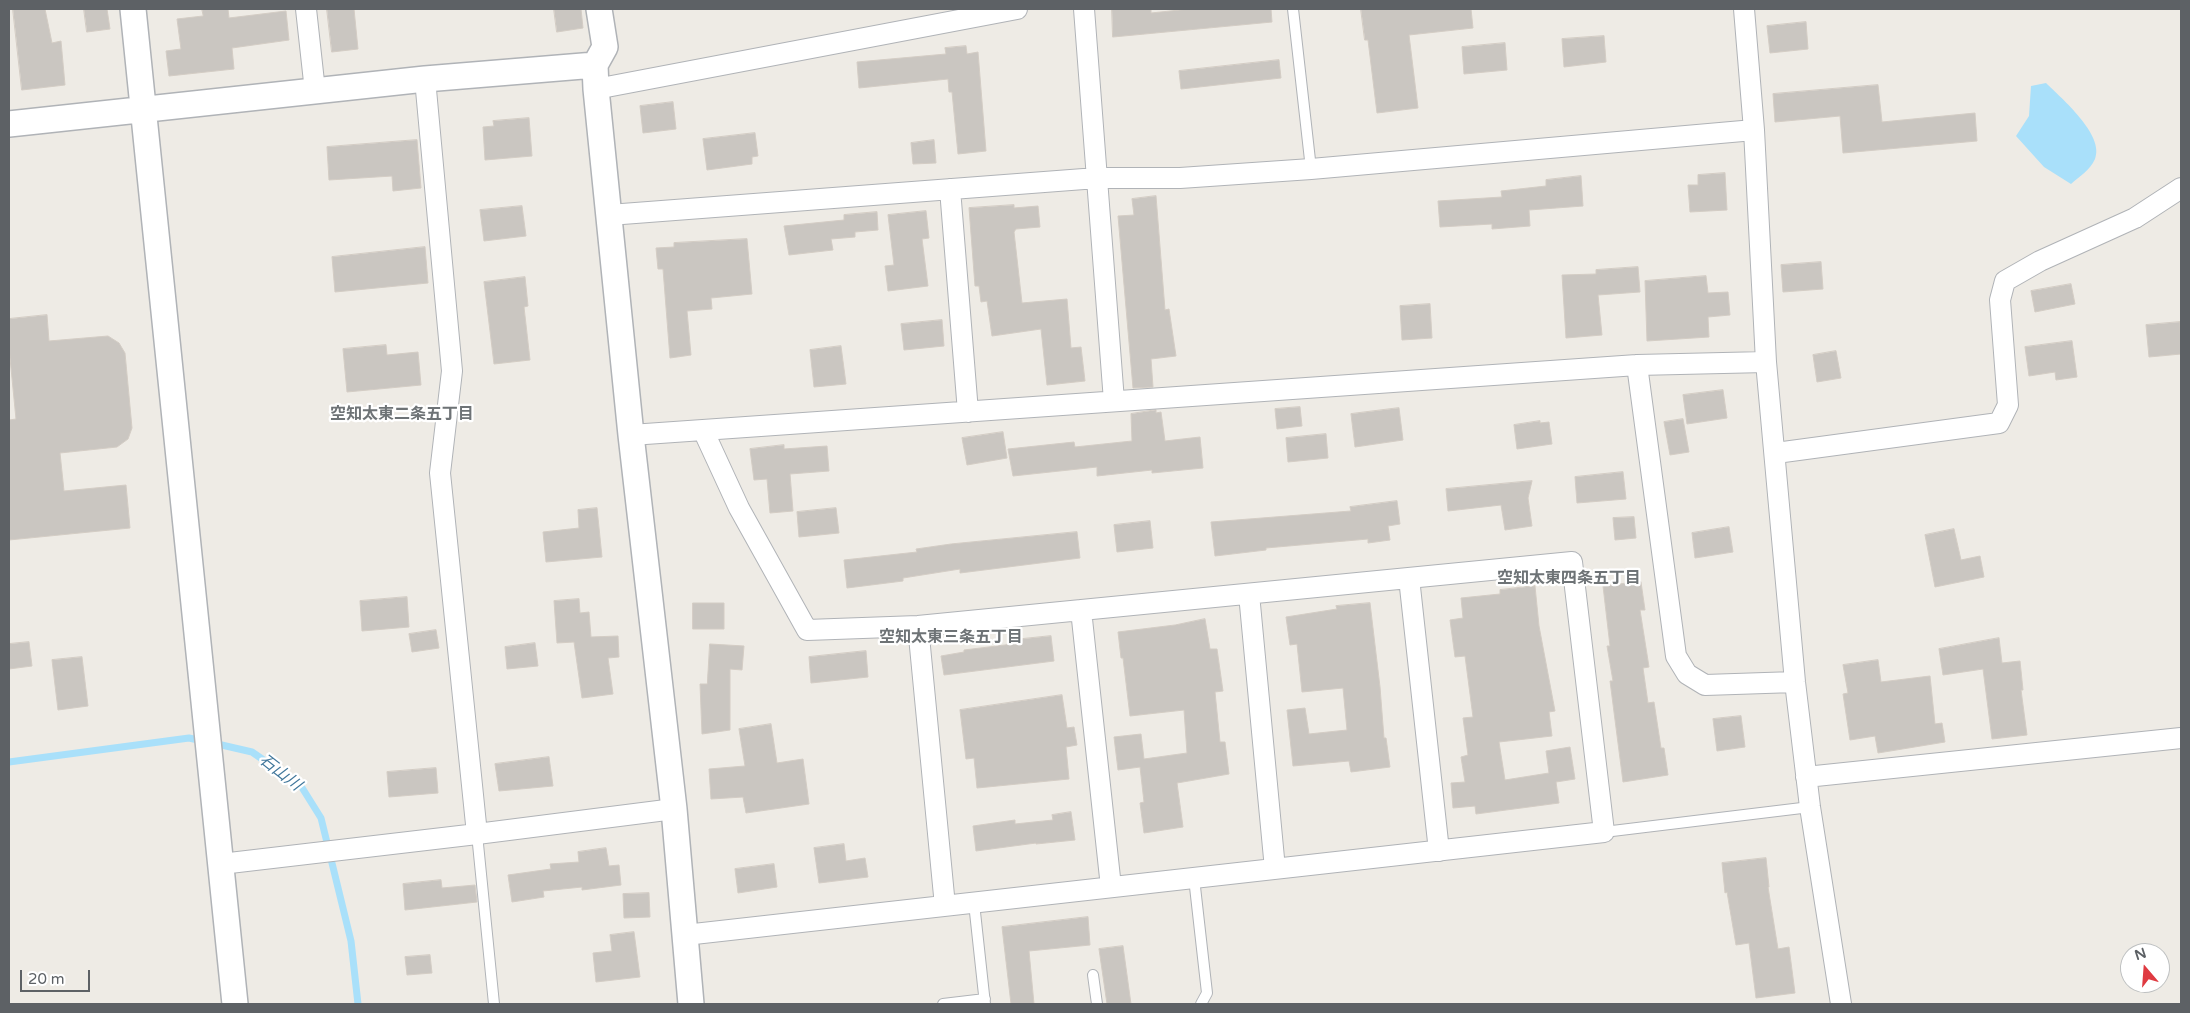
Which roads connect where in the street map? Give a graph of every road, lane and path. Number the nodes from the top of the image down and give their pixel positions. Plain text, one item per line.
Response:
1 (133, 9) edge
2 (306, 9) edge
3 (599, 9) edge
4 (1017, 9) edge
5 (1084, 9) edge
6 (1294, 9) edge
7 (1744, 9) edge
8 (596, 77) junction
9 (425, 80) junction
10 (315, 91) junction
11 (143, 108) junction
12 (9, 124) edge
13 (1754, 130) junction
14 (1311, 169) junction
15 (1097, 178) junction
16 (2181, 188) edge
17 (950, 189) junction
18 (609, 215) junction
19 (1766, 362) junction
20 (1637, 365) junction
21 (1114, 400) junction
22 (968, 412) junction
23 (704, 430) junction
24 (631, 435) junction
25 (1776, 453) junction
26 (1409, 578) junction
27 (1249, 594) junction
28 (1081, 610) junction
29 (918, 626) junction
30 (1795, 682) junction
31 (2181, 738) edge
32 (1806, 777) junction
33 (1810, 807) junction
34 (674, 809) junction
35 (1604, 832) junction
36 (477, 834) junction
37 (1439, 851) junction
38 (221, 864) junction
39 (1275, 869) junction
40 (1194, 878) junction
41 (1111, 888) junction
42 (974, 903) junction
43 (945, 906) junction
44 (685, 935) junction
45 (1093, 975) dead end
46 (985, 1002) edge
47 (235, 1004) edge
48 (494, 1004) edge
49 (691, 1004) edge
50 (943, 1004) edge
51 (1097, 1004) edge
52 (1200, 1004) edge
53 (1841, 1004) edge

1 - 11 street
2 - 10 street
3 - 8 street
4 - 8 street
5 - 15 street
6 - 14 lane
7 - 13 street
8 - 9 street
8 - 18 street
9 - 10 street
9 - 36 street
10 - 11 street
11 - 12 street
11 - 38 street
13 - 14 street
13 - 19 street
14 - 15 street
15 - 17 street
15 - 21 street
16 - 25 street
17 - 18 street
17 - 22 street
18 - 24 street
19 - 20 street
19 - 25 street
20 - 21 street
20 - 30 street
21 - 22 street
22 - 23 street
23 - 24 street
23 - 29 street
24 - 34 street
25 - 30 street
26 - 27 street
26 - 35 street
26 - 37 street
27 - 28 street
27 - 39 street
28 - 29 street
28 - 41 street
29 - 43 street
30 - 32 street
31 - 32 street
32 - 33 street
33 - 35 lane
33 - 53 street
34 - 36 street
34 - 44 street
35 - 37 street
36 - 38 street
36 - 48 lane
37 - 39 street
38 - 47 street
39 - 40 street
40 - 41 street
40 - 52 lane
41 - 42 street
42 - 43 street
42 - 46 lane
43 - 44 street
44 - 49 street
45 - 51 lane
46 - 50 lane

